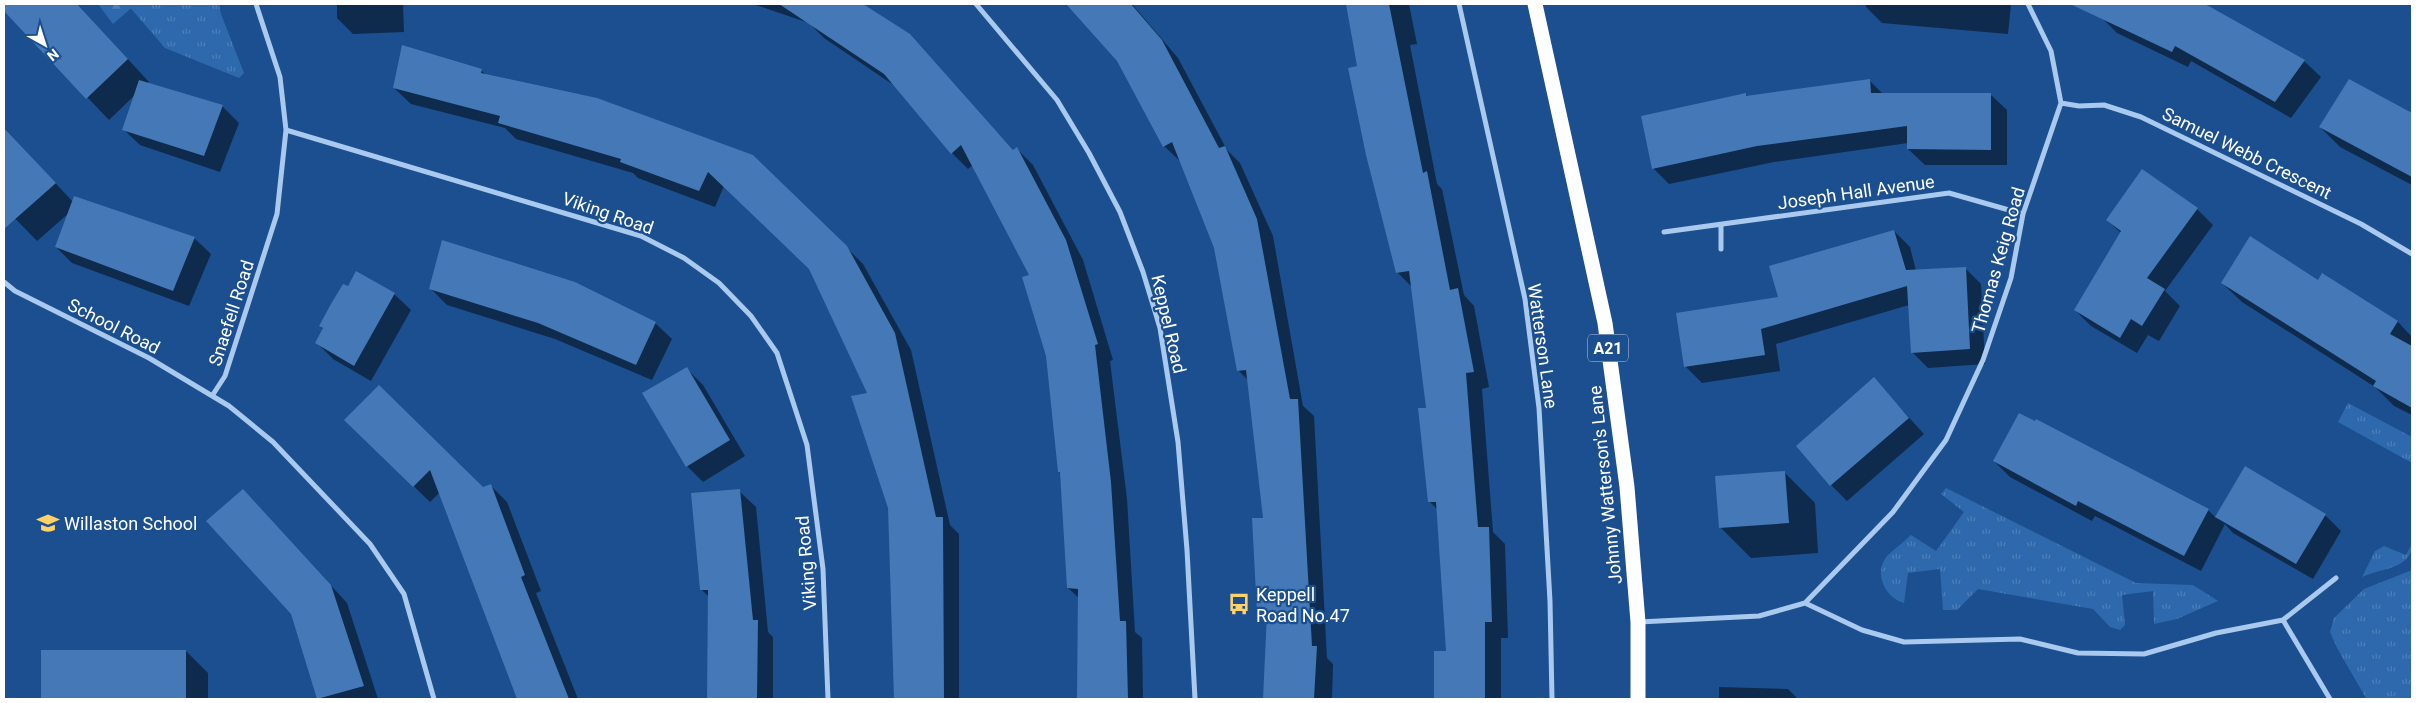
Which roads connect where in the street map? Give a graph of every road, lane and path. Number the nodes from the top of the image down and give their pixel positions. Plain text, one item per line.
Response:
1 (256, 4) edge
2 (976, 4) edge
3 (1459, 4) edge
4 (1535, 4) edge
5 (2028, 4) edge
6 (2060, 103) junction
7 (286, 130) junction
8 (2023, 214) junction
9 (1721, 225) junction
10 (1664, 232) dead end
11 (1721, 249) dead end
12 (2412, 254) edge
13 (4, 282) edge
14 (212, 396) junction
15 (2336, 578) dead end
16 (1805, 603) junction
17 (2283, 620) junction
18 (1638, 622) junction
19 (434, 699) edge
20 (828, 699) edge
21 (1195, 699) edge
22 (1552, 699) edge
23 (1638, 699) edge
24 (2330, 699) edge

1 - 7 street, Snaefell Road
2 - 21 street, Keppel Road
3 - 22 street, Watterson Lane
4 - 18 highway, Johnny Watterson's Lane / A21
5 - 6 street, Thomas Keig Road
6 - 8 street, Thomas Keig Road
6 - 12 street, Samuel Webb Crescent
7 - 14 street, Snaefell Road
7 - 20 street, Viking Road
8 - 9 street, Joseph Hall Avenue
8 - 16 street, Thomas Keig Road
9 - 10 street, Joseph Hall Avenue
9 - 11 street
13 - 14 street, School Road
14 - 19 street
15 - 17 street
16 - 17 street
16 - 18 street
17 - 24 street
18 - 23 highway, Johnny Watterson's Lane / A21

